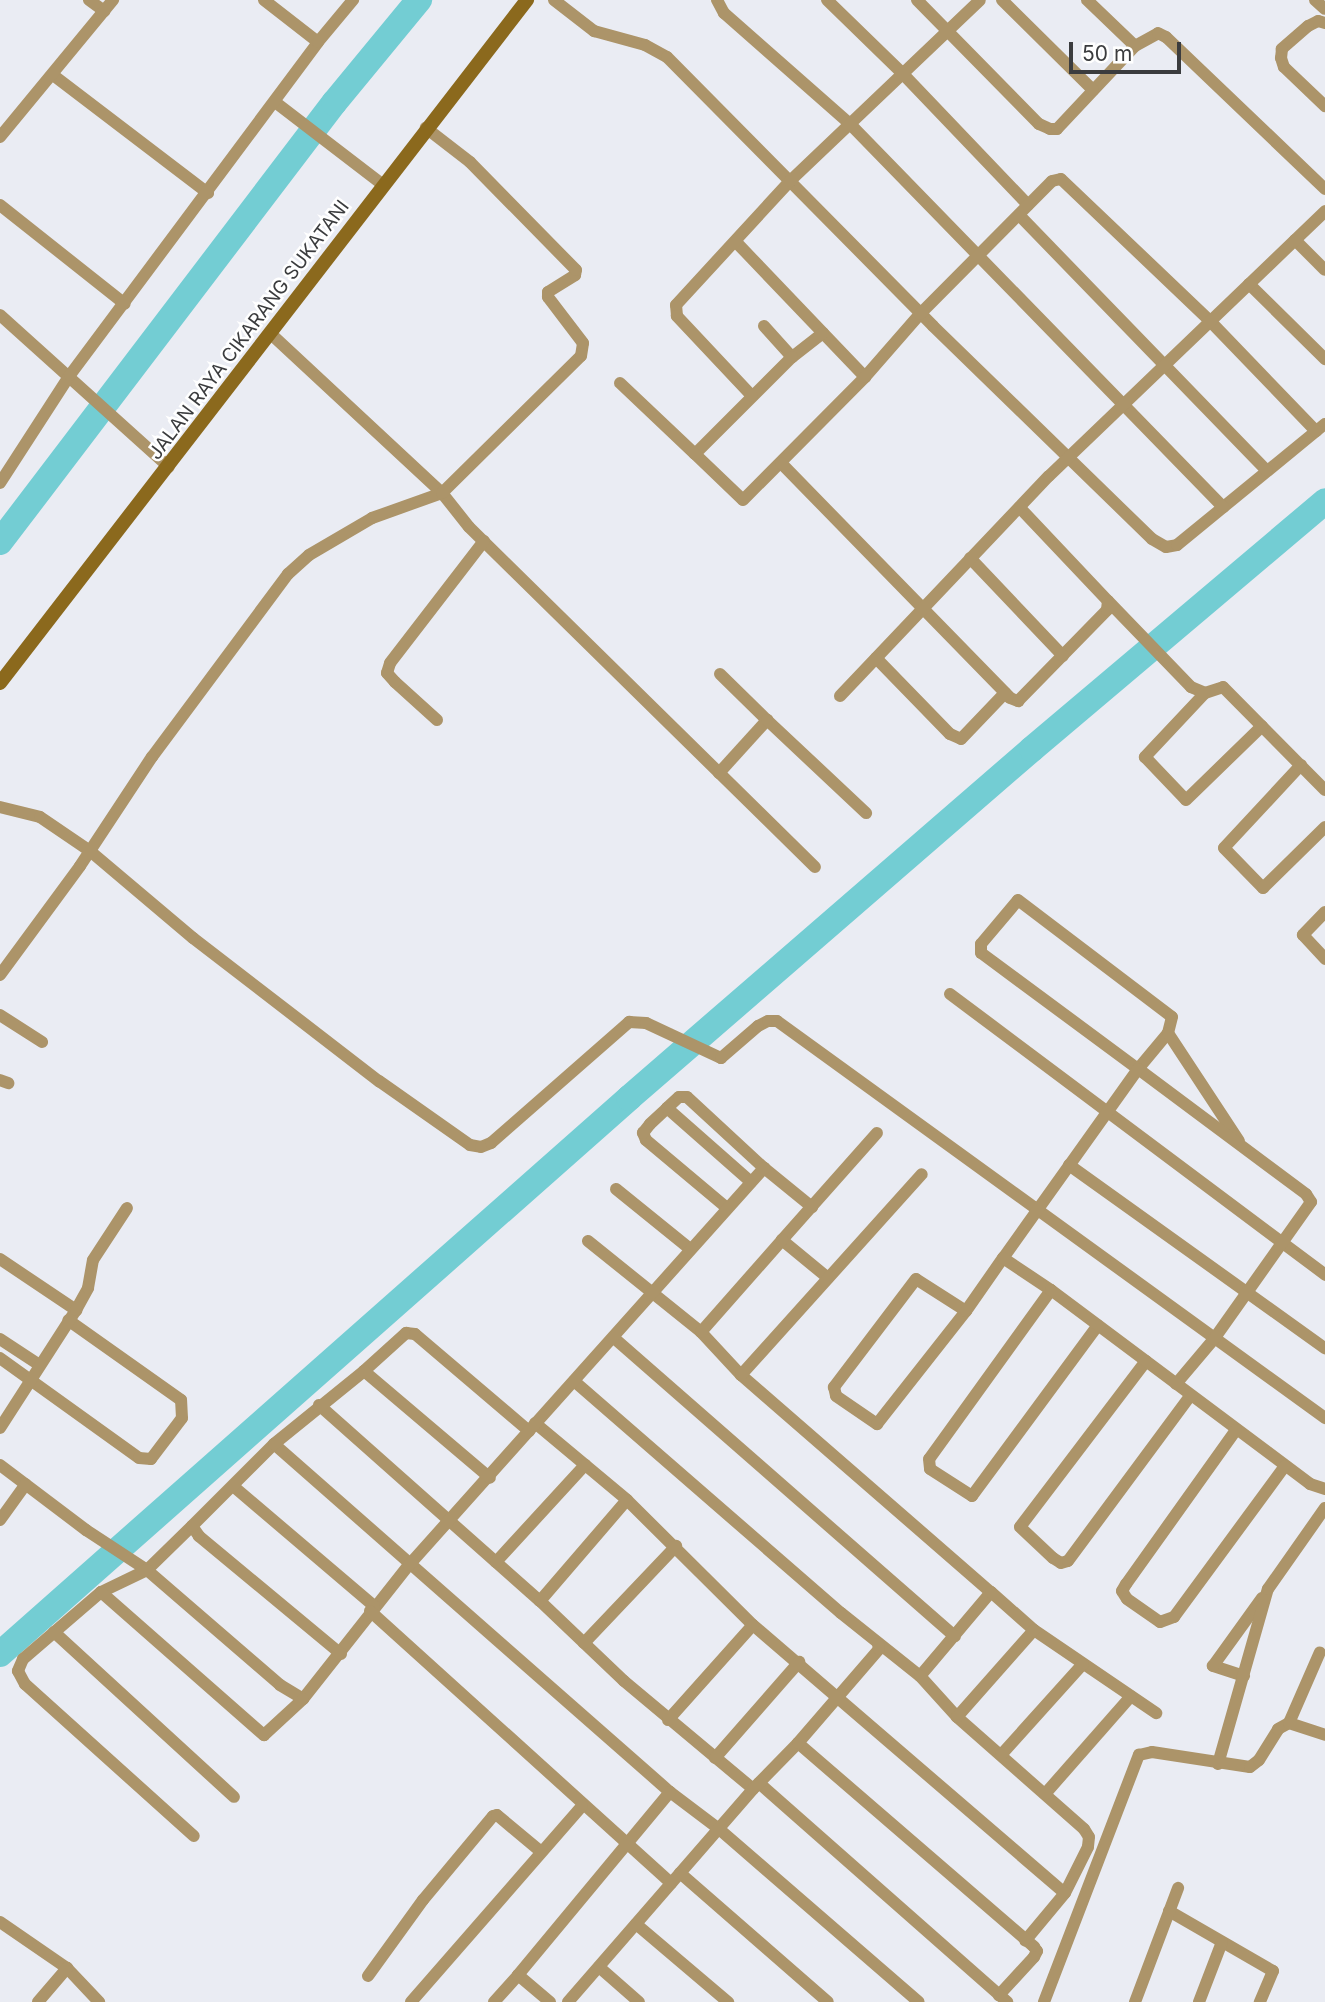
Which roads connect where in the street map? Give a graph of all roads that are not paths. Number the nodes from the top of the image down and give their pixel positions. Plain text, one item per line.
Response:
1 (89, 0) edge
2 (113, 0) edge
3 (264, 0) edge
4 (353, 0) edge
5 (527, 0) edge
6 (554, 0) edge
7 (717, 0) edge
8 (827, 0) edge
9 (917, 0) edge
10 (980, 0) edge
11 (1002, 0) edge
12 (1087, 0) edge
13 (1315, 0) edge
14 (1325, 9) edge
15 (104, 11) junction
16 (1325, 23) edge
17 (948, 31) junction
18 (317, 43) junction
19 (1135, 46) junction
20 (903, 74) junction
21 (53, 75) junction
22 (1093, 90) junction
23 (279, 104) junction
24 (1325, 106) edge
25 (850, 124) junction
26 (426, 128) junction
27 (0, 137) edge
28 (790, 181) junction
29 (383, 186) junction
30 (1325, 189) edge
31 (208, 192) junction
32 (0, 205) edge
33 (1023, 210) junction
34 (1325, 211) edge
35 (1295, 240) junction
36 (736, 242) junction
37 (979, 255) junction
38 (1325, 270) edge
39 (1250, 284) junction
40 (125, 304) junction
41 (920, 314) junction
42 (0, 315) edge
43 (1210, 321) junction
44 (764, 326) dead end
45 (823, 333) junction
46 (271, 334) junction
47 (792, 357) junction
48 (1325, 359) edge
49 (1163, 366) junction
50 (70, 375) junction
51 (864, 377) junction
52 (620, 383) dead end
53 (752, 396) junction
54 (1122, 406) junction
55 (1320, 427) edge
56 (695, 454) junction
57 (1068, 458) junction
58 (781, 463) junction
59 (169, 467) junction
60 (1267, 471) junction
61 (0, 483) edge
62 (442, 493) junction
63 (1019, 507) junction
64 (1223, 507) junction
65 (484, 541) junction
66 (970, 558) junction
67 (1108, 601) junction
68 (922, 609) junction
69 (1063, 656) junction
70 (876, 658) junction
71 (720, 674) dead end
72 (0, 683) edge
73 (1005, 693) junction
74 (1205, 693) junction
75 (840, 695) dead end
76 (437, 720) dead end
77 (767, 720) junction
78 (1262, 726) junction
79 (1301, 765) junction
80 (719, 773) junction
81 (1325, 790) edge
82 (0, 807) edge
83 (866, 813) dead end
84 (1325, 827) edge
85 (90, 851) junction
86 (815, 867) dead end
87 (1325, 912) edge
88 (1325, 959) edge
89 (0, 975) edge
90 (950, 993) dead end
91 (0, 1015) edge
92 (1168, 1033) junction
93 (42, 1042) dead end
94 (1139, 1069) junction
95 (667, 1108) junction
96 (1107, 1113) junction
97 (877, 1133) dead end
98 (1244, 1149) junction
99 (1069, 1165) junction
100 (764, 1168) junction
101 (922, 1174) dead end
102 (751, 1182) junction
103 (616, 1189) dead end
104 (812, 1207) junction
105 (127, 1208) dead end
106 (727, 1208) junction
107 (1037, 1210) junction
108 (782, 1240) junction
109 (588, 1241) dead end
110 (1282, 1244) junction
111 (690, 1249) junction
112 (1003, 1258) junction
113 (0, 1259) edge
114 (1325, 1275) edge
115 (828, 1278) junction
116 (1051, 1290) junction
117 (652, 1291) junction
118 (1247, 1291) junction
119 (966, 1311) junction
120 (72, 1315) junction
121 (1098, 1325) junction
122 (701, 1332) junction
123 (614, 1338) junction
124 (0, 1339) edge
125 (1213, 1339) junction
126 (1325, 1348) edge
127 (0, 1358) edge
128 (1146, 1361) junction
129 (38, 1364) junction
130 (364, 1371) junction
131 (741, 1376) junction
132 (30, 1378) junction
133 (574, 1381) junction
134 (1176, 1384) junction
135 (1191, 1396) junction
136 (319, 1405) junction
137 (1325, 1418) edge
138 (532, 1427) junction
139 (0, 1428) edge
140 (1236, 1430) junction
141 (274, 1444) junction
142 (0, 1465) edge
143 (585, 1465) junction
144 (1285, 1466) junction
145 (490, 1478) junction
146 (26, 1484) junction
147 (233, 1486) junction
148 (1325, 1489) edge
149 (627, 1500) junction
150 (1325, 1508) edge
151 (0, 1520) edge
152 (448, 1521) junction
153 (192, 1526) junction
154 (676, 1546) junction
155 (495, 1562) junction
156 (409, 1565) junction
157 (147, 1570) junction
158 (1268, 1589) junction
159 (101, 1591) junction
160 (990, 1592) junction
161 (540, 1601) junction
162 (372, 1609) junction
163 (753, 1625) junction
164 (1034, 1630) junction
165 (54, 1632) junction
166 (955, 1636) junction
167 (583, 1643) junction
168 (878, 1644) junction
169 (1320, 1652) dead end
170 (341, 1654) junction
171 (799, 1662) junction
172 (1083, 1664) junction
173 (920, 1676) junction
174 (1244, 1676) junction
175 (1131, 1696) junction
176 (838, 1697) junction
177 (303, 1699) junction
178 (1156, 1713) dead end
179 (957, 1717) junction
180 (668, 1720) junction
181 (1289, 1723) junction
182 (1325, 1735) edge
183 (799, 1743) junction
184 (1001, 1755) junction
185 (715, 1758) junction
186 (1218, 1764) junction
187 (756, 1786) junction
188 (670, 1792) junction
189 (1045, 1794) junction
190 (234, 1797) dead end
191 (582, 1806) junction
192 (719, 1829) junction
193 (194, 1836) dead end
194 (627, 1845) junction
195 (540, 1851) junction
196 (675, 1878) junction
197 (1178, 1888) dead end
198 (1065, 1893) junction
199 (1169, 1911) junction
200 (0, 1922) edge
201 (636, 1924) junction
202 (1025, 1941) junction
203 (1222, 1942) junction
204 (599, 1967) junction
205 (67, 1968) junction
206 (518, 1975) junction
207 (368, 1976) dead end
208 (1003, 1998) edge
209 (38, 2002) edge
210 (99, 2002) edge
211 (411, 2002) edge
212 (494, 2002) edge
213 (550, 2002) edge
214 (568, 2002) edge
215 (639, 2002) edge
216 (728, 2002) edge
217 (828, 2002) edge
218 (919, 2002) edge
219 (1044, 2002) edge
220 (1135, 2002) edge
221 (1199, 2002) edge
222 (1260, 2002) edge

1 - 15 street
2 - 15 street
3 - 18 street
4 - 18 street
5 - 26 main road, JALAN RAYA CIKARANG SUKATANI
6 - 28 street
7 - 25 street
8 - 20 street
9 - 17 street
10 - 17 street
11 - 22 street
12 - 19 street
13 - 14 street
15 - 21 street
16 - 24 street
17 - 20 street
17 - 22 street
18 - 23 street
19 - 22 street
19 - 30 street
20 - 25 street
20 - 33 street
21 - 27 street
21 - 31 street
23 - 29 street
23 - 31 street
25 - 28 street
25 - 37 street
26 - 29 main road, JALAN RAYA CIKARANG SUKATANI
26 - 62 street
28 - 36 street
28 - 41 street
29 - 46 main road, JALAN RAYA CIKARANG SUKATANI
31 - 40 street
32 - 40 street
33 - 37 street
33 - 43 street
33 - 49 street
34 - 35 street
35 - 38 street
35 - 39 street
36 - 45 street
36 - 53 street
37 - 41 street
37 - 54 street
39 - 43 street
39 - 48 street
40 - 50 street
41 - 51 street
41 - 57 street
42 - 50 street
43 - 49 street
43 - 55 street
44 - 47 street
45 - 47 street
45 - 51 street
46 - 59 main road, JALAN RAYA CIKARANG SUKATANI
46 - 62 street
47 - 53 street
49 - 54 street
49 - 60 street
50 - 59 street
50 - 61 street
51 - 58 street
52 - 56 street
53 - 56 street
54 - 57 street
54 - 64 street
55 - 60 street
56 - 58 street
57 - 63 street
57 - 64 street
58 - 68 street
59 - 72 main road, JALAN RAYA CIKARANG SUKATANI
60 - 64 street
62 - 65 street
62 - 85 street
63 - 66 street
63 - 67 street
65 - 76 street
65 - 80 street
66 - 68 street
66 - 69 street
67 - 69 street
67 - 74 street
68 - 70 street
68 - 73 street
69 - 73 street
70 - 73 street
70 - 75 street
71 - 77 street
74 - 78 street
74 - 78 street
77 - 80 street
77 - 83 street
78 - 79 street
79 - 81 street
79 - 84 street
80 - 86 street
82 - 85 street
85 - 89 street
85 - 107 street
87 - 88 street
90 - 96 street
91 - 93 street
92 - 94 street
92 - 94 street
92 - 98 street
94 - 96 street
94 - 98 street
95 - 100 street
95 - 102 street
95 - 106 street
96 - 99 street
96 - 110 street
97 - 104 street
98 - 110 street
99 - 107 street
99 - 118 street
100 - 102 street
100 - 104 street
101 - 115 street
102 - 106 street
103 - 111 street
104 - 108 street
105 - 120 street
106 - 111 street
107 - 112 street
107 - 125 street
108 - 115 street
108 - 122 street
109 - 117 street
110 - 114 street
110 - 118 street
111 - 117 street
112 - 116 street
112 - 119 street
113 - 120 street
115 - 131 street
116 - 121 street
116 - 121 street
117 - 122 street
117 - 123 street
118 - 125 street
118 - 126 street
119 - 119 street
120 - 129 street
120 - 132 street
121 - 128 street
122 - 131 street
123 - 133 street
123 - 166 street
124 - 129 street
125 - 134 street
125 - 137 street
127 - 132 street
128 - 134 street
128 - 135 street
129 - 132 street
130 - 136 street
130 - 138 street
130 - 145 street
131 - 160 street
132 - 139 street
133 - 138 street
133 - 168 street
134 - 135 street
135 - 140 street
136 - 141 street
136 - 152 street
138 - 143 street
138 - 145 street
140 - 144 street
140 - 144 street
141 - 147 street
141 - 156 street
142 - 146 street
143 - 149 street
143 - 155 street
144 - 148 street
145 - 152 street
146 - 151 street
146 - 157 street
147 - 153 street
147 - 162 street
149 - 154 street
149 - 161 street
150 - 158 street
152 - 155 street
152 - 156 street
153 - 157 street
153 - 170 street
154 - 163 street
154 - 167 street
155 - 161 street
156 - 162 street
156 - 188 street
157 - 159 street
157 - 177 street
158 - 174 street
158 - 174 street
159 - 165 street
159 - 177 street
160 - 164 street
160 - 166 street
161 - 167 street
162 - 170 street
162 - 191 street
163 - 171 street
163 - 180 street
164 - 172 street
164 - 179 street
165 - 190 street
165 - 193 street
166 - 173 street
167 - 180 street
168 - 173 street
168 - 176 street
169 - 181 street
170 - 177 street
171 - 176 street
171 - 185 street
172 - 175 street
172 - 184 street
173 - 179 street
174 - 186 street
175 - 178 street
175 - 189 street
176 - 183 street
176 - 198 street
179 - 184 street
180 - 185 street
181 - 182 street
181 - 186 street
183 - 187 street
183 - 202 street
184 - 189 street
185 - 187 street
186 - 219 street
187 - 192 street
187 - 208 street
188 - 192 street
188 - 194 street
189 - 198 street
191 - 194 street
191 - 195 street
192 - 196 street
192 - 218 street
194 - 196 street
194 - 206 street
195 - 207 street
195 - 211 street
196 - 201 street
196 - 217 street
197 - 199 street
198 - 202 street
199 - 203 street
199 - 220 street
200 - 205 street
201 - 204 street
201 - 216 street
202 - 208 street
203 - 221 street
203 - 222 street
204 - 214 street
204 - 215 street
205 - 209 street
205 - 210 street
206 - 212 street
206 - 213 street

